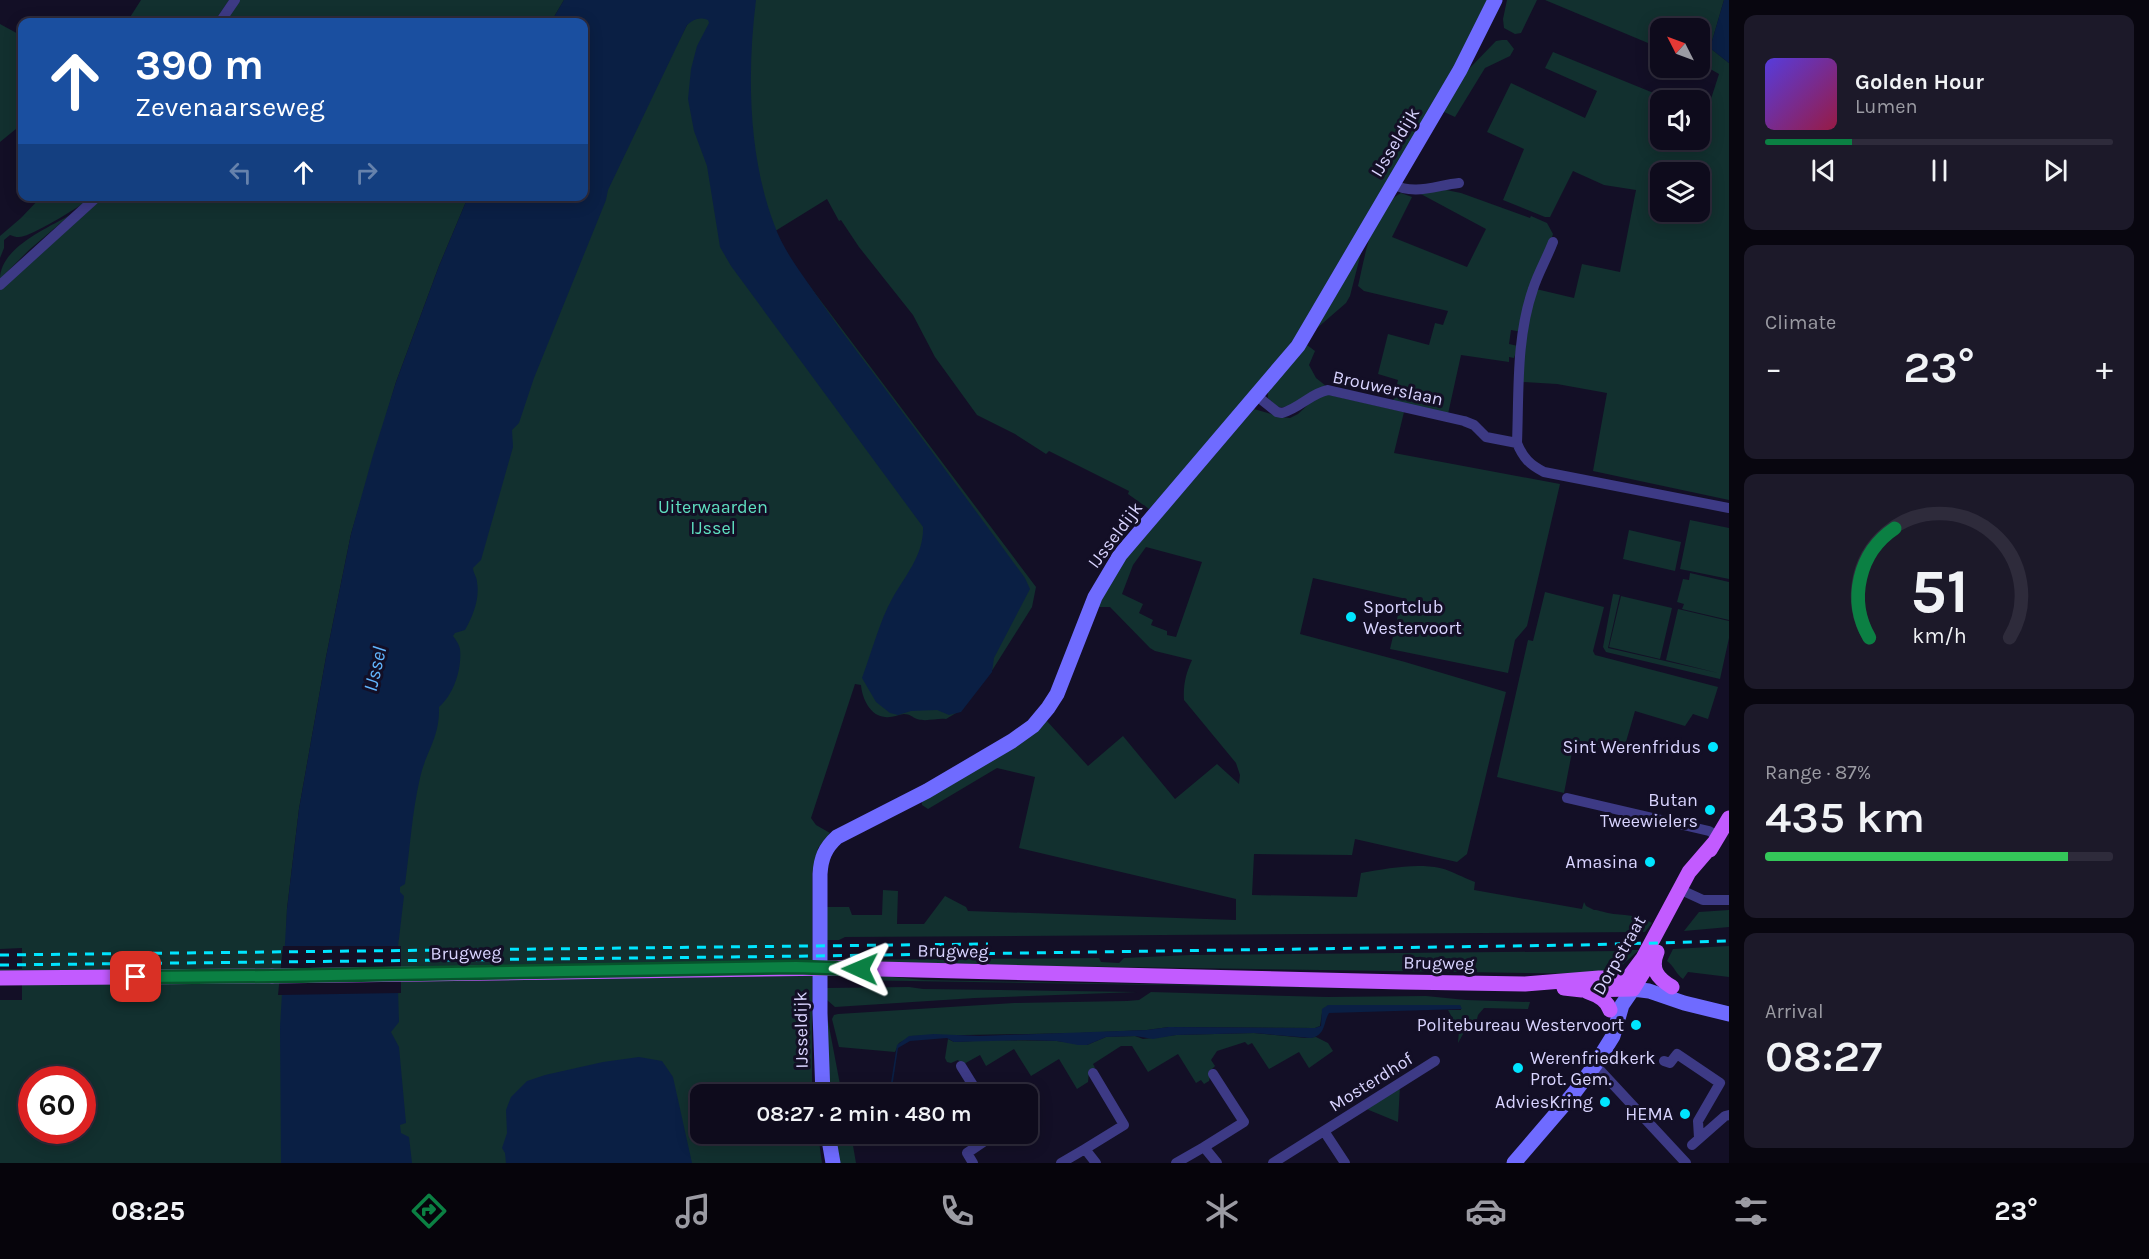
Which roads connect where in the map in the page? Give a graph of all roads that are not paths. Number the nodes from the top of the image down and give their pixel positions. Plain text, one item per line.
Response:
1 (235, 0) edge
2 (1495, 0) edge
3 (223, 18) edge
4 (1459, 183) dead end
5 (1393, 184) junction
6 (92, 201) edge
7 (1553, 242) dead end
8 (0, 285) edge
9 (1257, 396) junction
10 (1517, 443) junction
11 (1729, 508) edge
12 (1567, 798) dead end
13 (1729, 818) edge
14 (1716, 839) junction
15 (1684, 891) junction
16 (1729, 900) edge
17 (1653, 948) junction
18 (0, 978) edge
19 (1599, 978) junction
20 (1525, 984) junction
21 (1630, 984) junction
22 (1672, 987) junction
23 (1582, 990) junction
24 (1729, 1005) edge
25 (1611, 1010) junction
26 (1729, 1014) edge
27 (1436, 1061) dead end
28 (1664, 1061) dead end
29 (1595, 1065) junction
30 (961, 1066) dead end
31 (1093, 1073) dead end
32 (1213, 1074) dead end
33 (823, 1084) edge
34 (972, 1084) edge
35 (1728, 1117) edge
36 (1324, 1131) junction
37 (829, 1144) edge
38 (981, 1144) edge
39 (1204, 1147) junction
40 (1085, 1149) junction
41 (1279, 1161) edge
42 (1680, 1161) edge
43 (832, 1163) edge
44 (974, 1163) edge
45 (1062, 1163) edge
46 (1096, 1163) edge
47 (1176, 1163) edge
48 (1217, 1163) edge
49 (1345, 1163) edge
50 (1514, 1163) edge

1 - 3 street
2 - 5 street, IJsseldijk
4 - 5 street
5 - 9 street, IJsseldijk
6 - 8 street
7 - 10 street
9 - 10 street, Brouwerslaan
9 - 33 street, IJsseldijk
10 - 11 street
12 - 14 street
13 - 14 main road, Dorpstraat
14 - 15 main road, Dorpstraat
15 - 16 street
15 - 17 main road, Dorpstraat
17 - 19 main road
17 - 21 main road, Dorpstraat
17 - 22 main road
18 - 20 main road, Brugweg, bridge
19 - 20 main road, Brugweg
19 - 21 main road, Brugweg
20 - 23 main road, Brugweg
21 - 22 street
21 - 23 main road, Brugweg
21 - 25 street, Dorpstraat
21 - 26 street
21 - 29 street, Dorpstraat
22 - 24 street
23 - 25 main road
25 - 29 street, Dorpstraat
27 - 36 street, Mosterdhof
28 - 35 street
29 - 42 street
29 - 50 street, Dorpstraat
30 - 34 street
31 - 40 street
32 - 39 street
36 - 41 street, Mosterdhof
36 - 49 street, Mosterdhof
37 - 43 street
38 - 44 street
39 - 47 street
39 - 48 street
40 - 45 street
40 - 46 street

